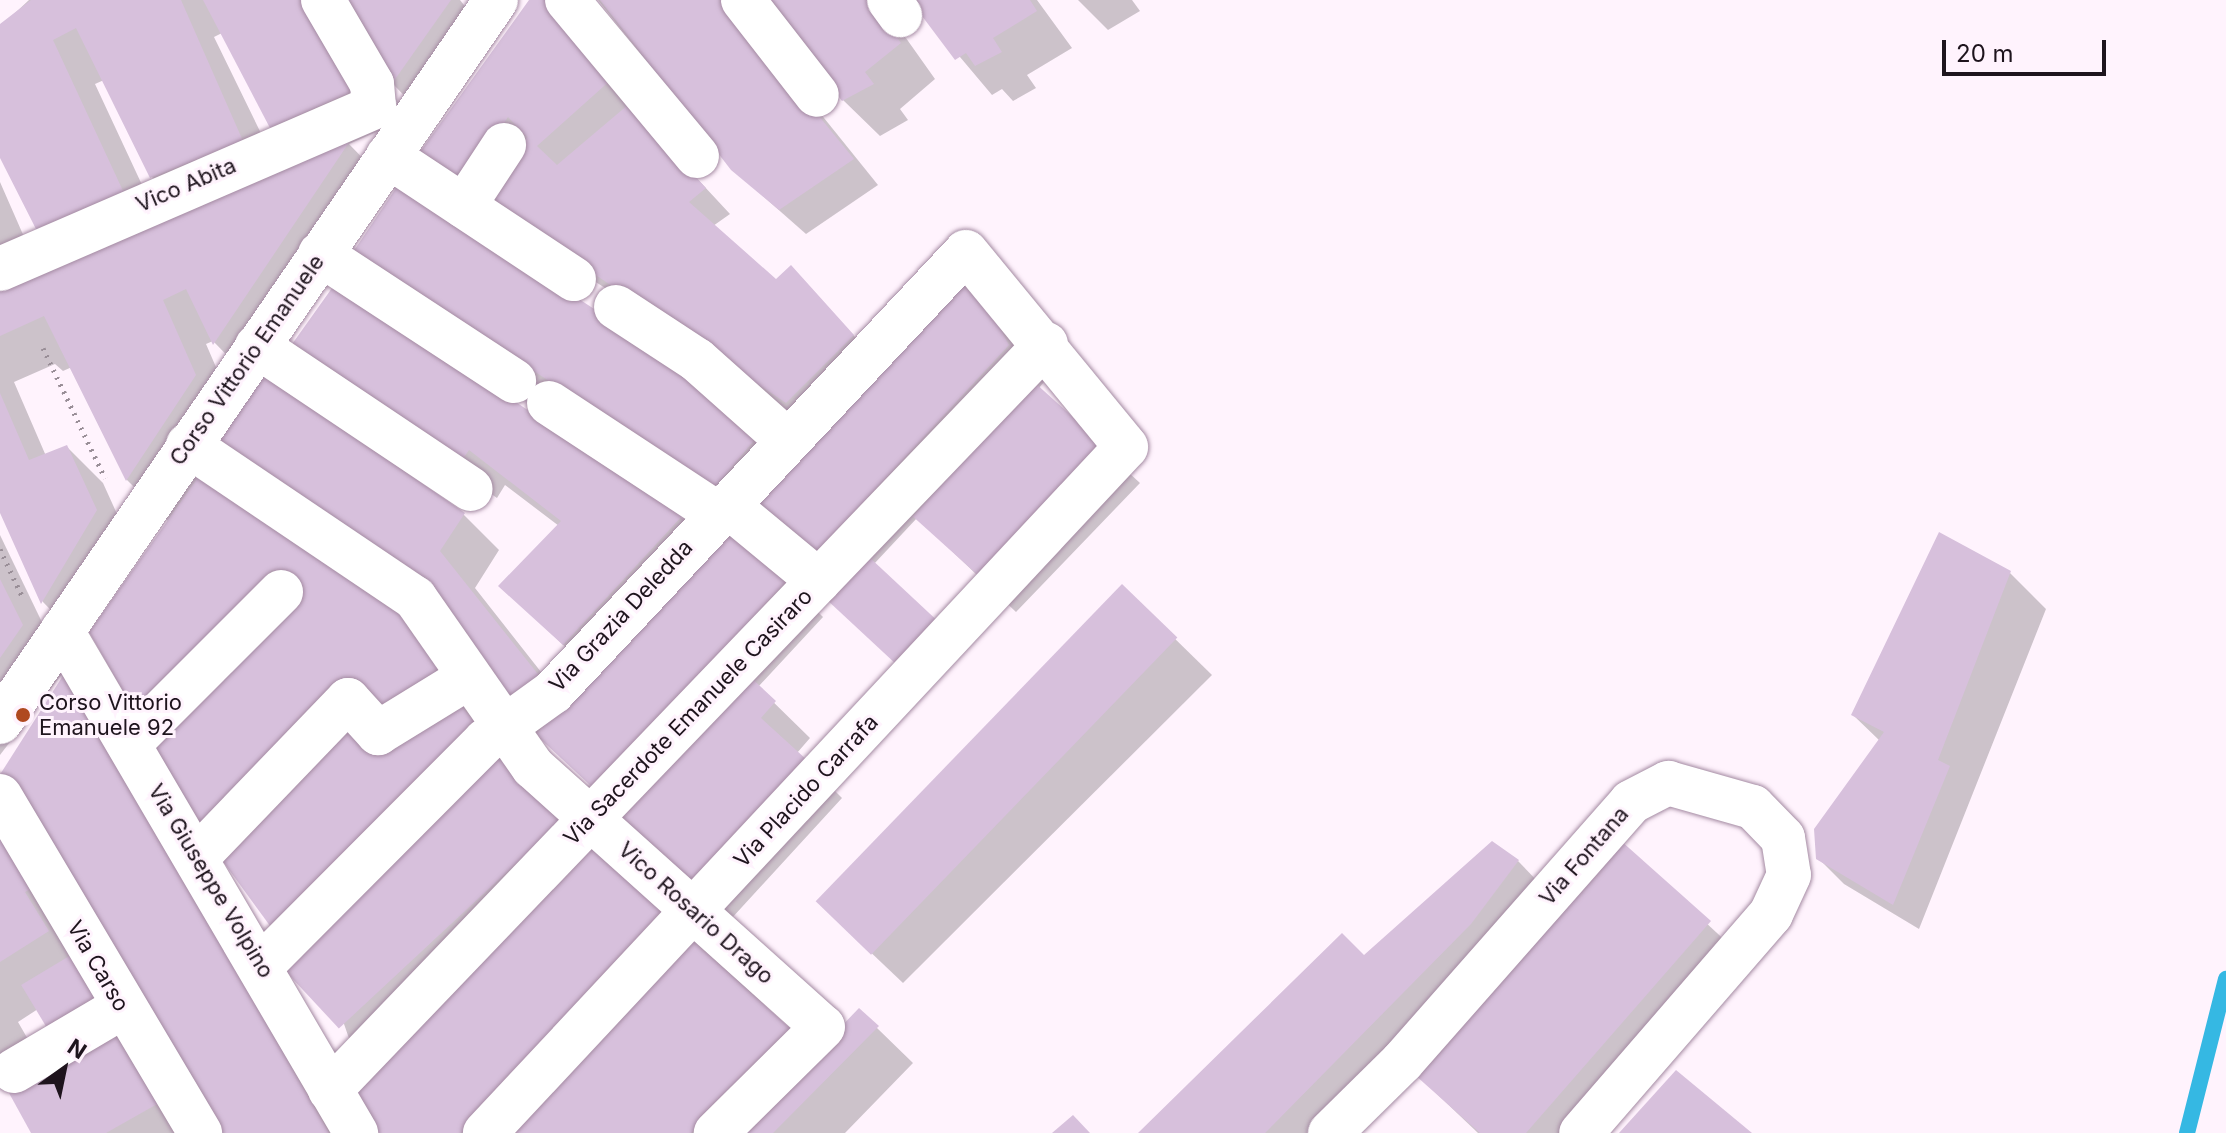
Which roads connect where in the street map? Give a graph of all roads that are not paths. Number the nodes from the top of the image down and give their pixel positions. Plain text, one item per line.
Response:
1 (323, 0) edge
2 (496, 0) edge
3 (567, 0) edge
4 (743, 0) edge
5 (817, 95) dead end
6 (390, 130) junction
7 (504, 145) dead end
8 (697, 156) dead end
9 (464, 206) junction
10 (320, 254) junction
11 (0, 269) edge
12 (574, 279) dead end
13 (616, 307) dead end
14 (1046, 344) junction
15 (257, 346) junction
16 (788, 441) junction
17 (188, 445) junction
18 (471, 489) dead end
19 (722, 510) junction
20 (819, 581) junction
21 (281, 592) dead end
22 (62, 631) junction
23 (469, 677) junction
24 (0, 722) edge
25 (501, 726) junction
26 (129, 744) junction
27 (0, 796) edge
28 (591, 818) junction
29 (199, 855) junction
30 (693, 913) junction
31 (262, 965) junction
32 (121, 1008) junction
33 (14, 1071) dead end
34 (330, 1090) junction
35 (184, 1128) edge
36 (356, 1133) edge
37 (485, 1133) edge
38 (716, 1133) edge
39 (1330, 1133) edge
40 (1581, 1133) edge

1 - 6 street
2 - 6 street, Corso Vittorio Emanuele
3 - 8 street
4 - 5 street
6 - 9 street
6 - 10 street, Corso Vittorio Emanuele
6 - 11 street, Vico Abita
7 - 9 street
9 - 12 street
10 - 15 street, Corso Vittorio Emanuele
10 - 19 street
13 - 16 street
14 - 16 street, Via Grazia Deledda
14 - 20 street, Via Sacerdote Emanuele Casiraro
14 - 30 street, Via Placido Carrafa
15 - 17 street, Corso Vittorio Emanuele
15 - 18 street
16 - 19 street, Via Grazia Deledda
17 - 22 street, Corso Vittorio Emanuele
17 - 23 street, Vico Rosario Drago
19 - 20 street
19 - 25 street, Via Grazia Deledda
20 - 28 street, Via Sacerdote Emanuele Casiraro
21 - 26 street
22 - 24 street, Corso Vittorio Emanuele
22 - 26 street, Via Giuseppe Volpino
23 - 25 street, Vico Rosario Drago
23 - 29 street
25 - 28 street, Vico Rosario Drago
25 - 31 street, Via Grazia Deledda
26 - 29 street, Via Giuseppe Volpino
27 - 32 street, Via Carso
28 - 30 street, Vico Rosario Drago
28 - 34 street, Via Sacerdote Emanuele Casiraro
29 - 31 street, Via Giuseppe Volpino
30 - 37 street, Via Placido Carrafa
30 - 38 street, Vico Rosario Drago
31 - 34 street, Via Giuseppe Volpino
32 - 33 street
32 - 35 street, Via Carso
34 - 36 street, Via Giuseppe Volpino
39 - 40 street, Via Fontana

